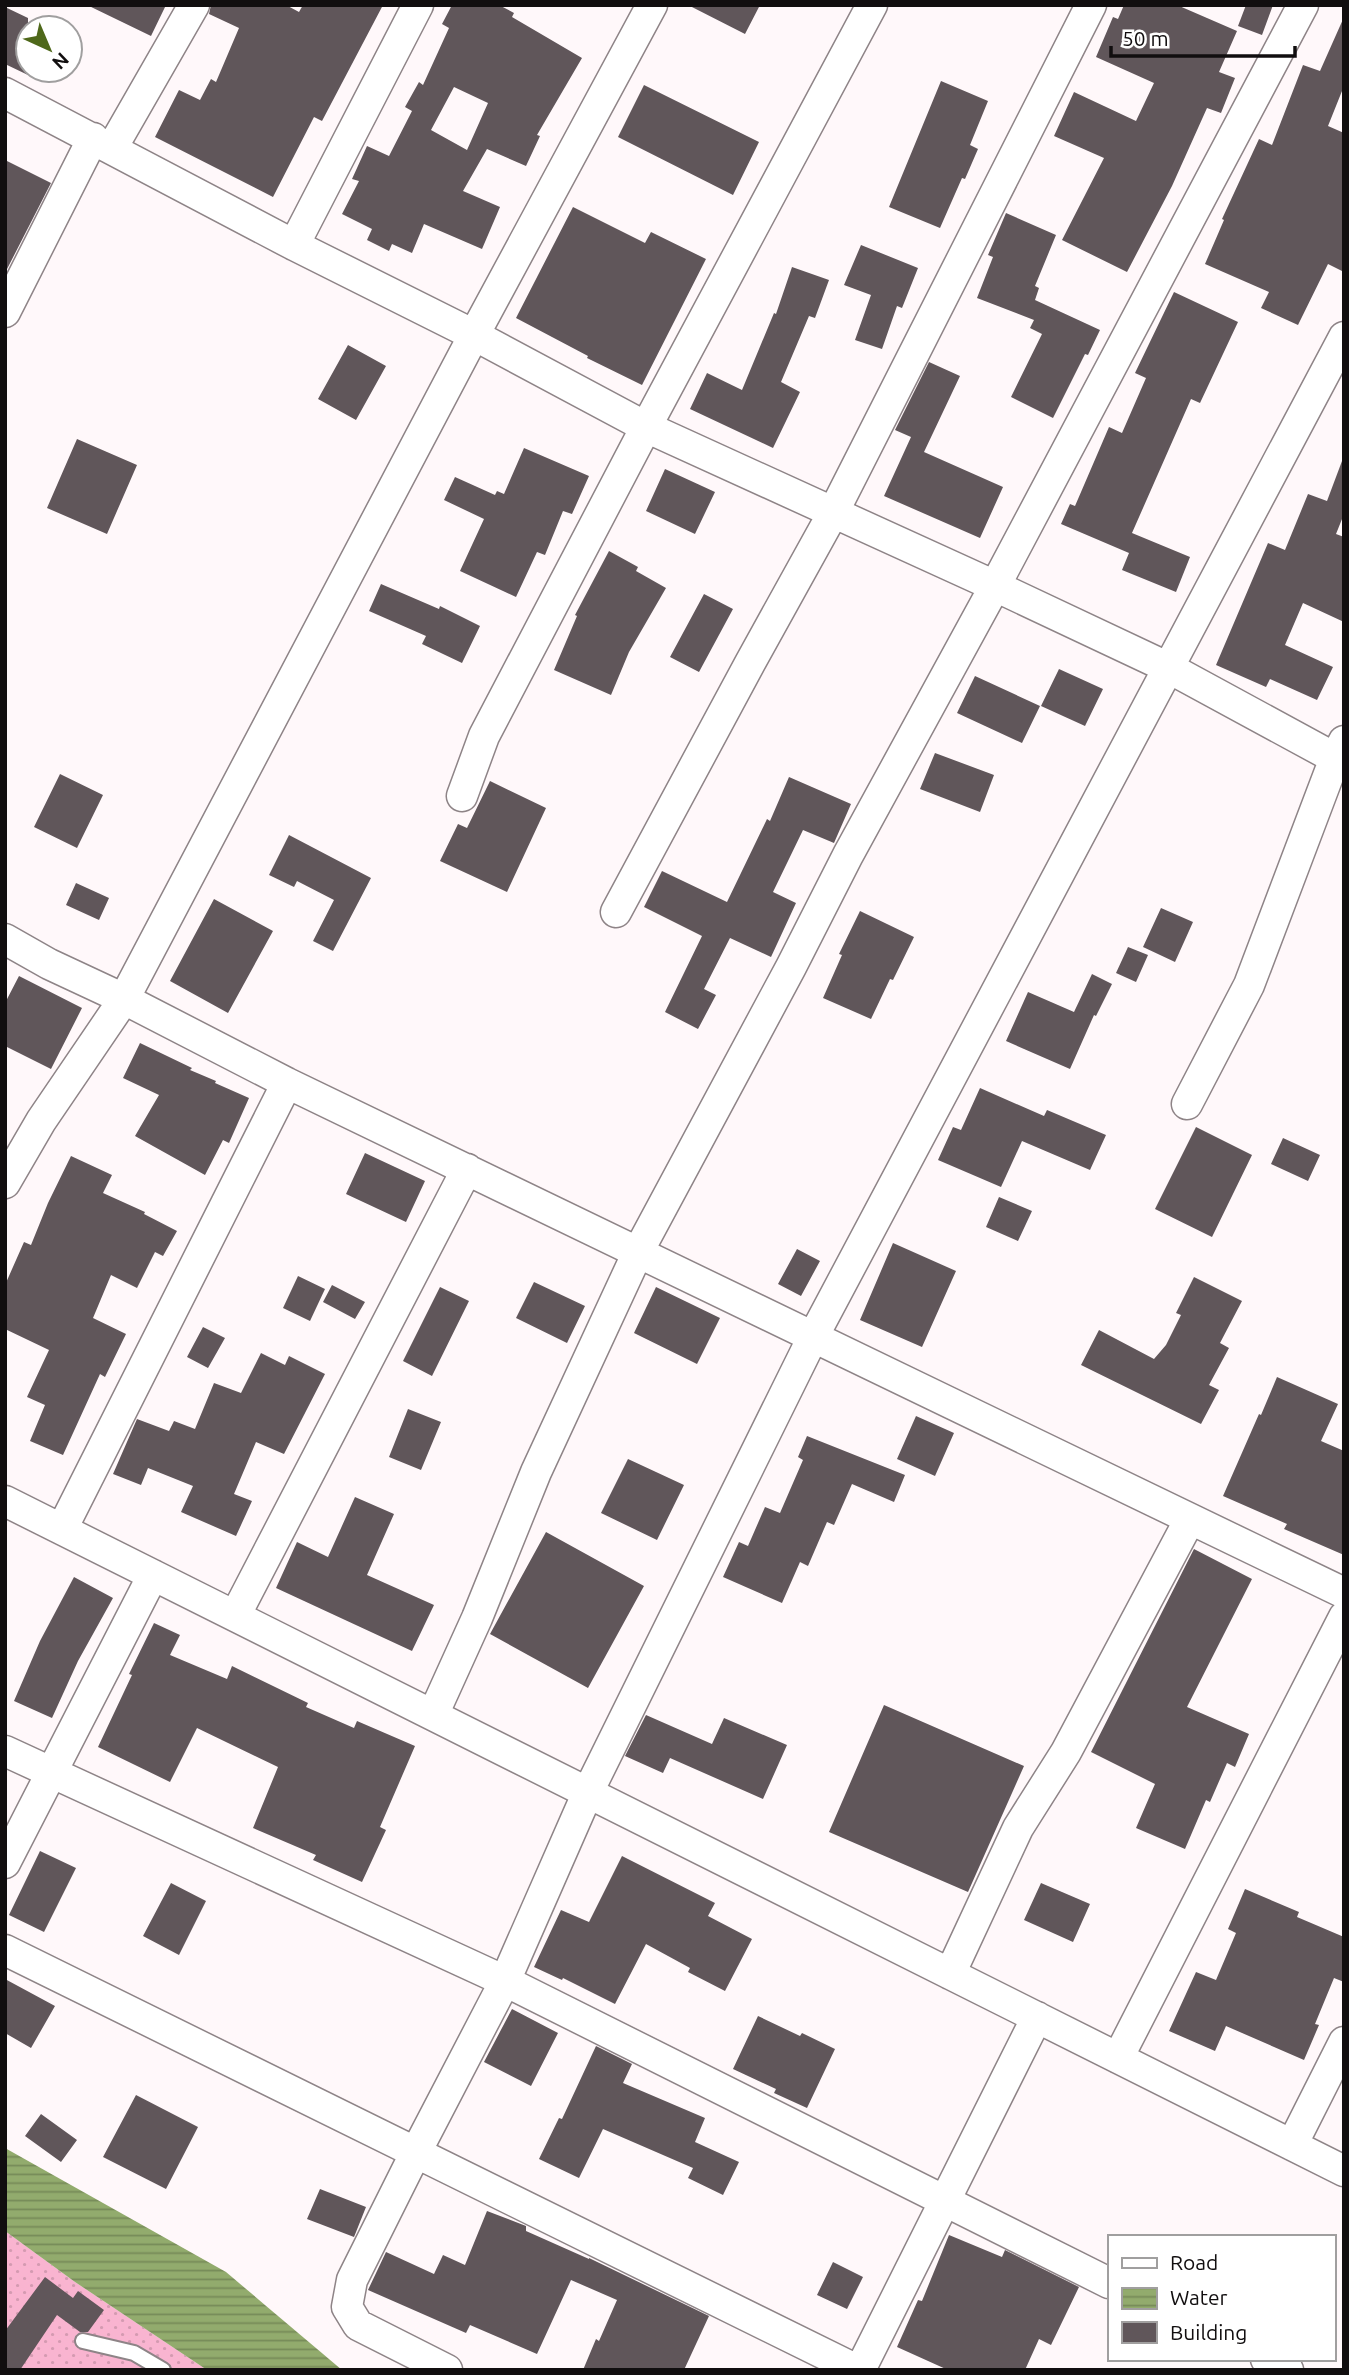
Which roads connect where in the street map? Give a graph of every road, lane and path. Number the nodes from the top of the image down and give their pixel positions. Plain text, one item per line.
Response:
1 (194, 5) edge
2 (418, 5) edge
3 (652, 5) edge
4 (872, 5) edge
5 (1091, 5) edge
6 (1303, 5) edge
7 (5, 93) edge
8 (103, 143) junction
9 (294, 245) junction
10 (5, 312) edge
11 (474, 335) junction
12 (1344, 337) edge
13 (646, 427) junction
14 (833, 513) junction
15 (995, 586) junction
16 (1169, 668) junction
17 (1341, 754) edge
18 (462, 796) dead end
19 (615, 912) dead end
20 (5, 939) edge
21 (124, 999) junction
22 (287, 1083) junction
23 (1186, 1104) dead end
24 (467, 1170) junction
25 (5, 1183) edge
26 (638, 1252) junction
27 (814, 1337) junction
28 (5, 1501) edge
29 (1190, 1519) junction
30 (62, 1529) junction
31 (153, 1575) junction
32 (1344, 1593) edge
33 (235, 1616) junction
34 (1344, 1617) edge
35 (433, 1715) junction
36 (5, 1751) edge
37 (50, 1772) junction
38 (588, 1792) junction
39 (5, 1863) edge
40 (5, 1950) edge
41 (950, 1974) junction
42 (505, 1981) junction
43 (1037, 2017) junction
44 (1344, 2042) edge
45 (1118, 2058) junction
46 (1292, 2145) junction
47 (415, 2154) junction
48 (1344, 2171) edge
49 (945, 2202) junction
50 (1108, 2283) edge
51 (83, 2341) dead end
52 (1270, 2361) edge
53 (163, 2370) edge
54 (447, 2370) edge
55 (859, 2370) edge
56 (1288, 2370) edge

1 - 8 street
2 - 9 street
3 - 11 street
4 - 13 street
5 - 14 street
6 - 15 street
7 - 8 street
8 - 9 street
8 - 10 street
9 - 11 street
11 - 13 street
11 - 21 street
12 - 16 street
13 - 14 street
13 - 18 street
14 - 15 street
14 - 19 street
15 - 16 street
15 - 26 street
16 - 17 street
16 - 27 street
17 - 23 street
20 - 21 street
21 - 22 street
21 - 25 street
22 - 24 street
22 - 30 street
24 - 26 street
24 - 33 street
26 - 27 street
26 - 35 street
27 - 29 street
27 - 38 street
28 - 30 street
29 - 32 street
29 - 41 street
30 - 31 street
31 - 33 street
31 - 37 street
33 - 35 street
34 - 45 street
35 - 38 street
36 - 37 street
37 - 39 street
37 - 42 street
38 - 41 street
38 - 42 street
40 - 47 street
41 - 43 street
42 - 47 street
42 - 49 street
43 - 45 street
43 - 49 street
44 - 46 street
45 - 46 street
46 - 48 street
47 - 54 street
47 - 55 street
49 - 50 street
49 - 55 street
51 - 53 lane
52 - 56 street

